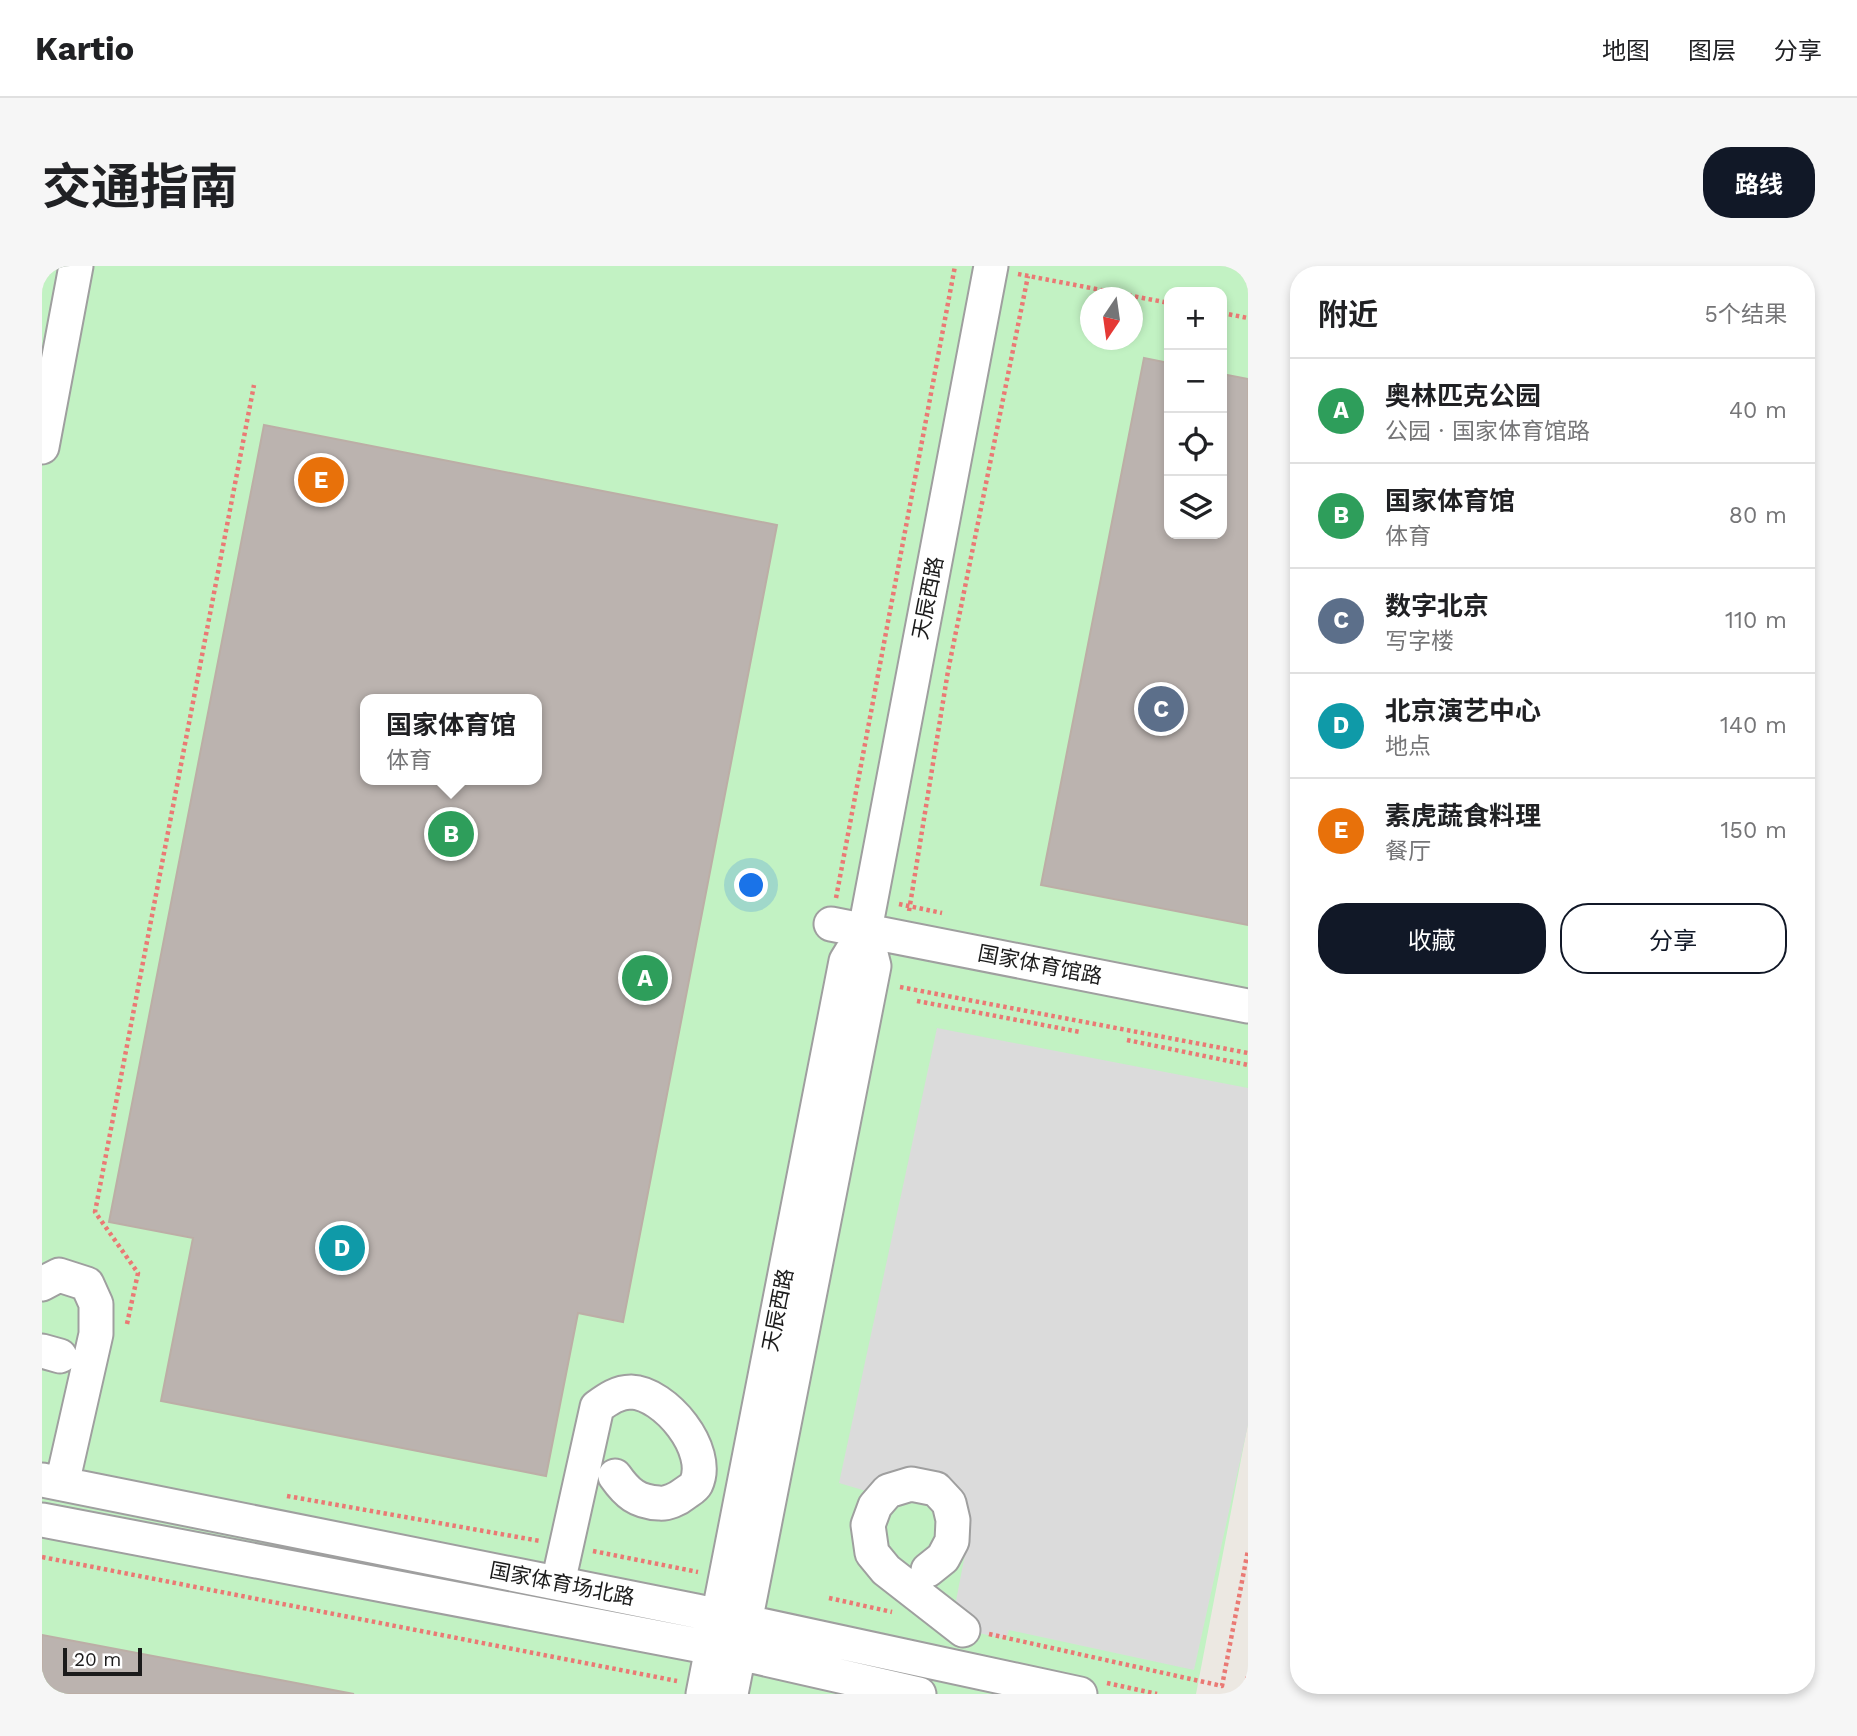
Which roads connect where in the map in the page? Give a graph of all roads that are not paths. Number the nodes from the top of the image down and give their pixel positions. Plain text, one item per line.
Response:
1 (76, 266) edge
2 (990, 266) edge
3 (42, 447) edge
4 (831, 924) dead end
5 (865, 930) junction
6 (1248, 1006) edge
7 (42, 1284) edge
8 (615, 1476) dead end
9 (52, 1482) edge
10 (42, 1520) edge
11 (42, 1537) edge
12 (928, 1570) dead end
13 (558, 1583) junction
14 (732, 1618) junction
15 (971, 1631) road end
16 (725, 1651) junction
17 (713, 1692) edge
18 (919, 1694) edge
19 (1080, 1694) edge

1 - 3 street
2 - 5 street, 天辰西路
4 - 5 street, 国家体育馆路
5 - 6 street, 国家体育馆路
5 - 14 street, 天辰西路
5 - 14 street, 天辰西路
7 - 9 street
8 - 13 street
9 - 13 street, 国家体育场北路
10 - 16 street, 国家体育场北路
11 - 16 street
12 - 15 street
13 - 14 street, 国家体育场北路
14 - 16 street, 天辰西路
14 - 19 street, 国家体育场北路
16 - 17 street, 天辰西路
16 - 18 street, 国家体育场北路

